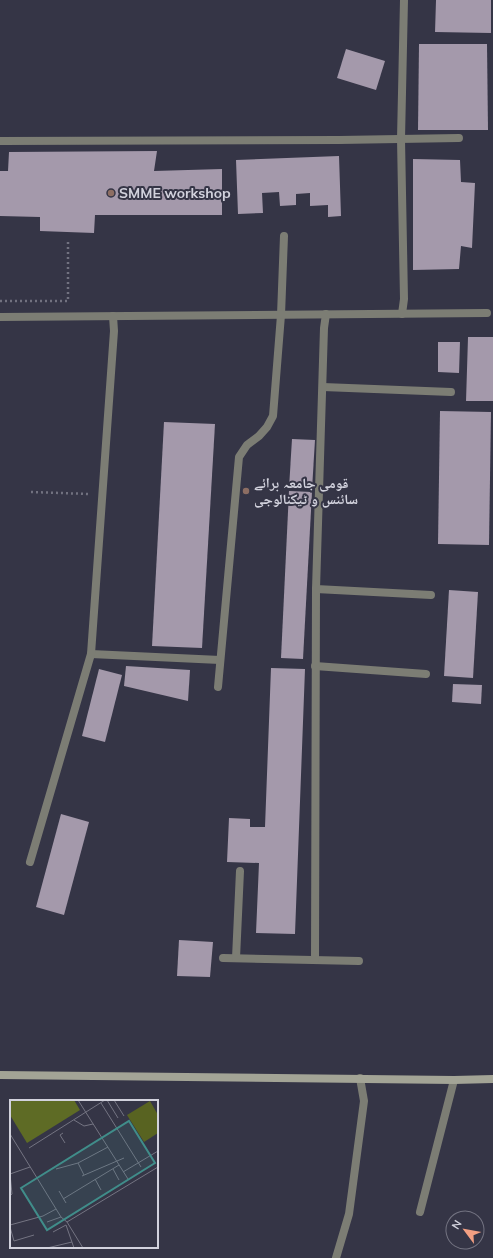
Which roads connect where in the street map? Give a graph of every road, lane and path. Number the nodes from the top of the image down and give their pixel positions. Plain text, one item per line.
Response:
1 (404, 0) edge
2 (459, 138) dead end
3 (401, 139) junction
4 (0, 140) edge
5 (284, 236) dead end
6 (68, 242) dead end
7 (68, 301) dead end
8 (487, 313) dead end
9 (326, 314) junction
10 (402, 314) junction
11 (281, 315) junction
12 (113, 316) junction
13 (0, 317) edge
14 (323, 387) junction
15 (451, 392) dead end
16 (31, 492) dead end
17 (102, 494) junction
18 (316, 588) junction
19 (431, 596) dead end
20 (91, 654) junction
21 (220, 660) junction
22 (315, 666) junction
23 (426, 674) dead end
24 (218, 687) dead end
25 (30, 862) dead end
26 (240, 871) dead end
27 (223, 958) dead end
28 (236, 958) junction
29 (315, 960) junction
30 (359, 961) dead end
31 (0, 1075) edge
32 (360, 1078) junction
33 (493, 1079) edge
34 (454, 1080) junction
35 (420, 1212) dead end
36 (336, 1258) edge

1 - 3 street
2 - 3 street
3 - 4 street
3 - 10 street
5 - 11 street
6 - 7 path
8 - 10 street
9 - 10 street
9 - 11 street
9 - 14 street
11 - 12 street
11 - 21 street
12 - 13 street
12 - 17 street
14 - 15 street
14 - 18 street
16 - 17 path
17 - 20 street
18 - 19 street
18 - 22 street
20 - 21 street
20 - 25 street
21 - 24 street
22 - 23 street
22 - 29 street
26 - 28 street
27 - 28 street
28 - 29 street
29 - 30 street
31 - 32 main road
32 - 34 main road
32 - 36 street
33 - 34 main road
34 - 35 street

